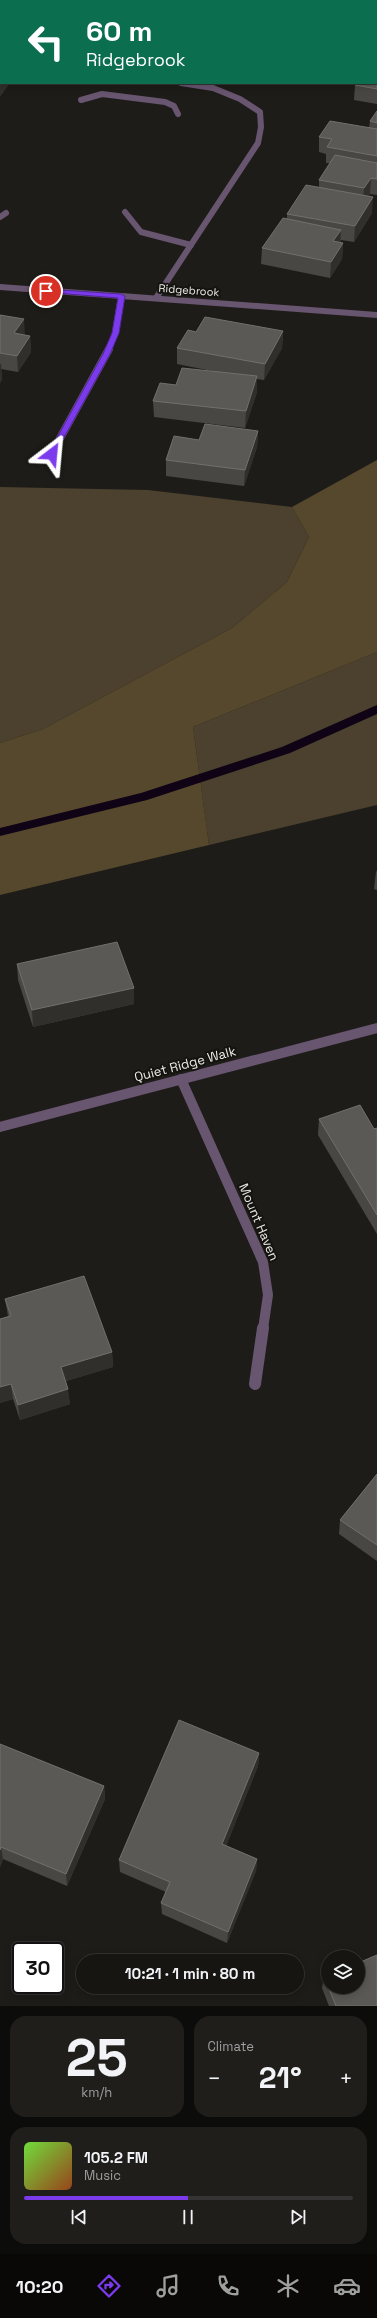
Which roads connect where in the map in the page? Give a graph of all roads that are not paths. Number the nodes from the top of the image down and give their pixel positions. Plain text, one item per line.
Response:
1 (187, 84) edge
2 (202, 84) edge
3 (214, 88) junction
4 (81, 100) dead end
5 (178, 114) dead end
6 (125, 212) dead end
7 (6, 213) dead end
8 (0, 218) edge
9 (191, 245) junction
10 (0, 287) edge
11 (121, 296) junction
12 (156, 298) junction
13 (377, 315) edge
14 (52, 454) dead end
15 (377, 1028) edge
16 (181, 1079) junction
17 (0, 1126) edge
18 (255, 1384) dead end

1 - 3 street
2 - 3 street
3 - 9 street
4 - 5 street
6 - 9 street
7 - 8 street
9 - 12 street
10 - 11 street, Ridgebrook
11 - 12 street, Ridgebrook
11 - 14 street
12 - 13 street, Ridgebrook
15 - 16 street, Quiet Ridge Walk
16 - 17 street, Quiet Ridge Walk
16 - 18 street, Mount Haven

